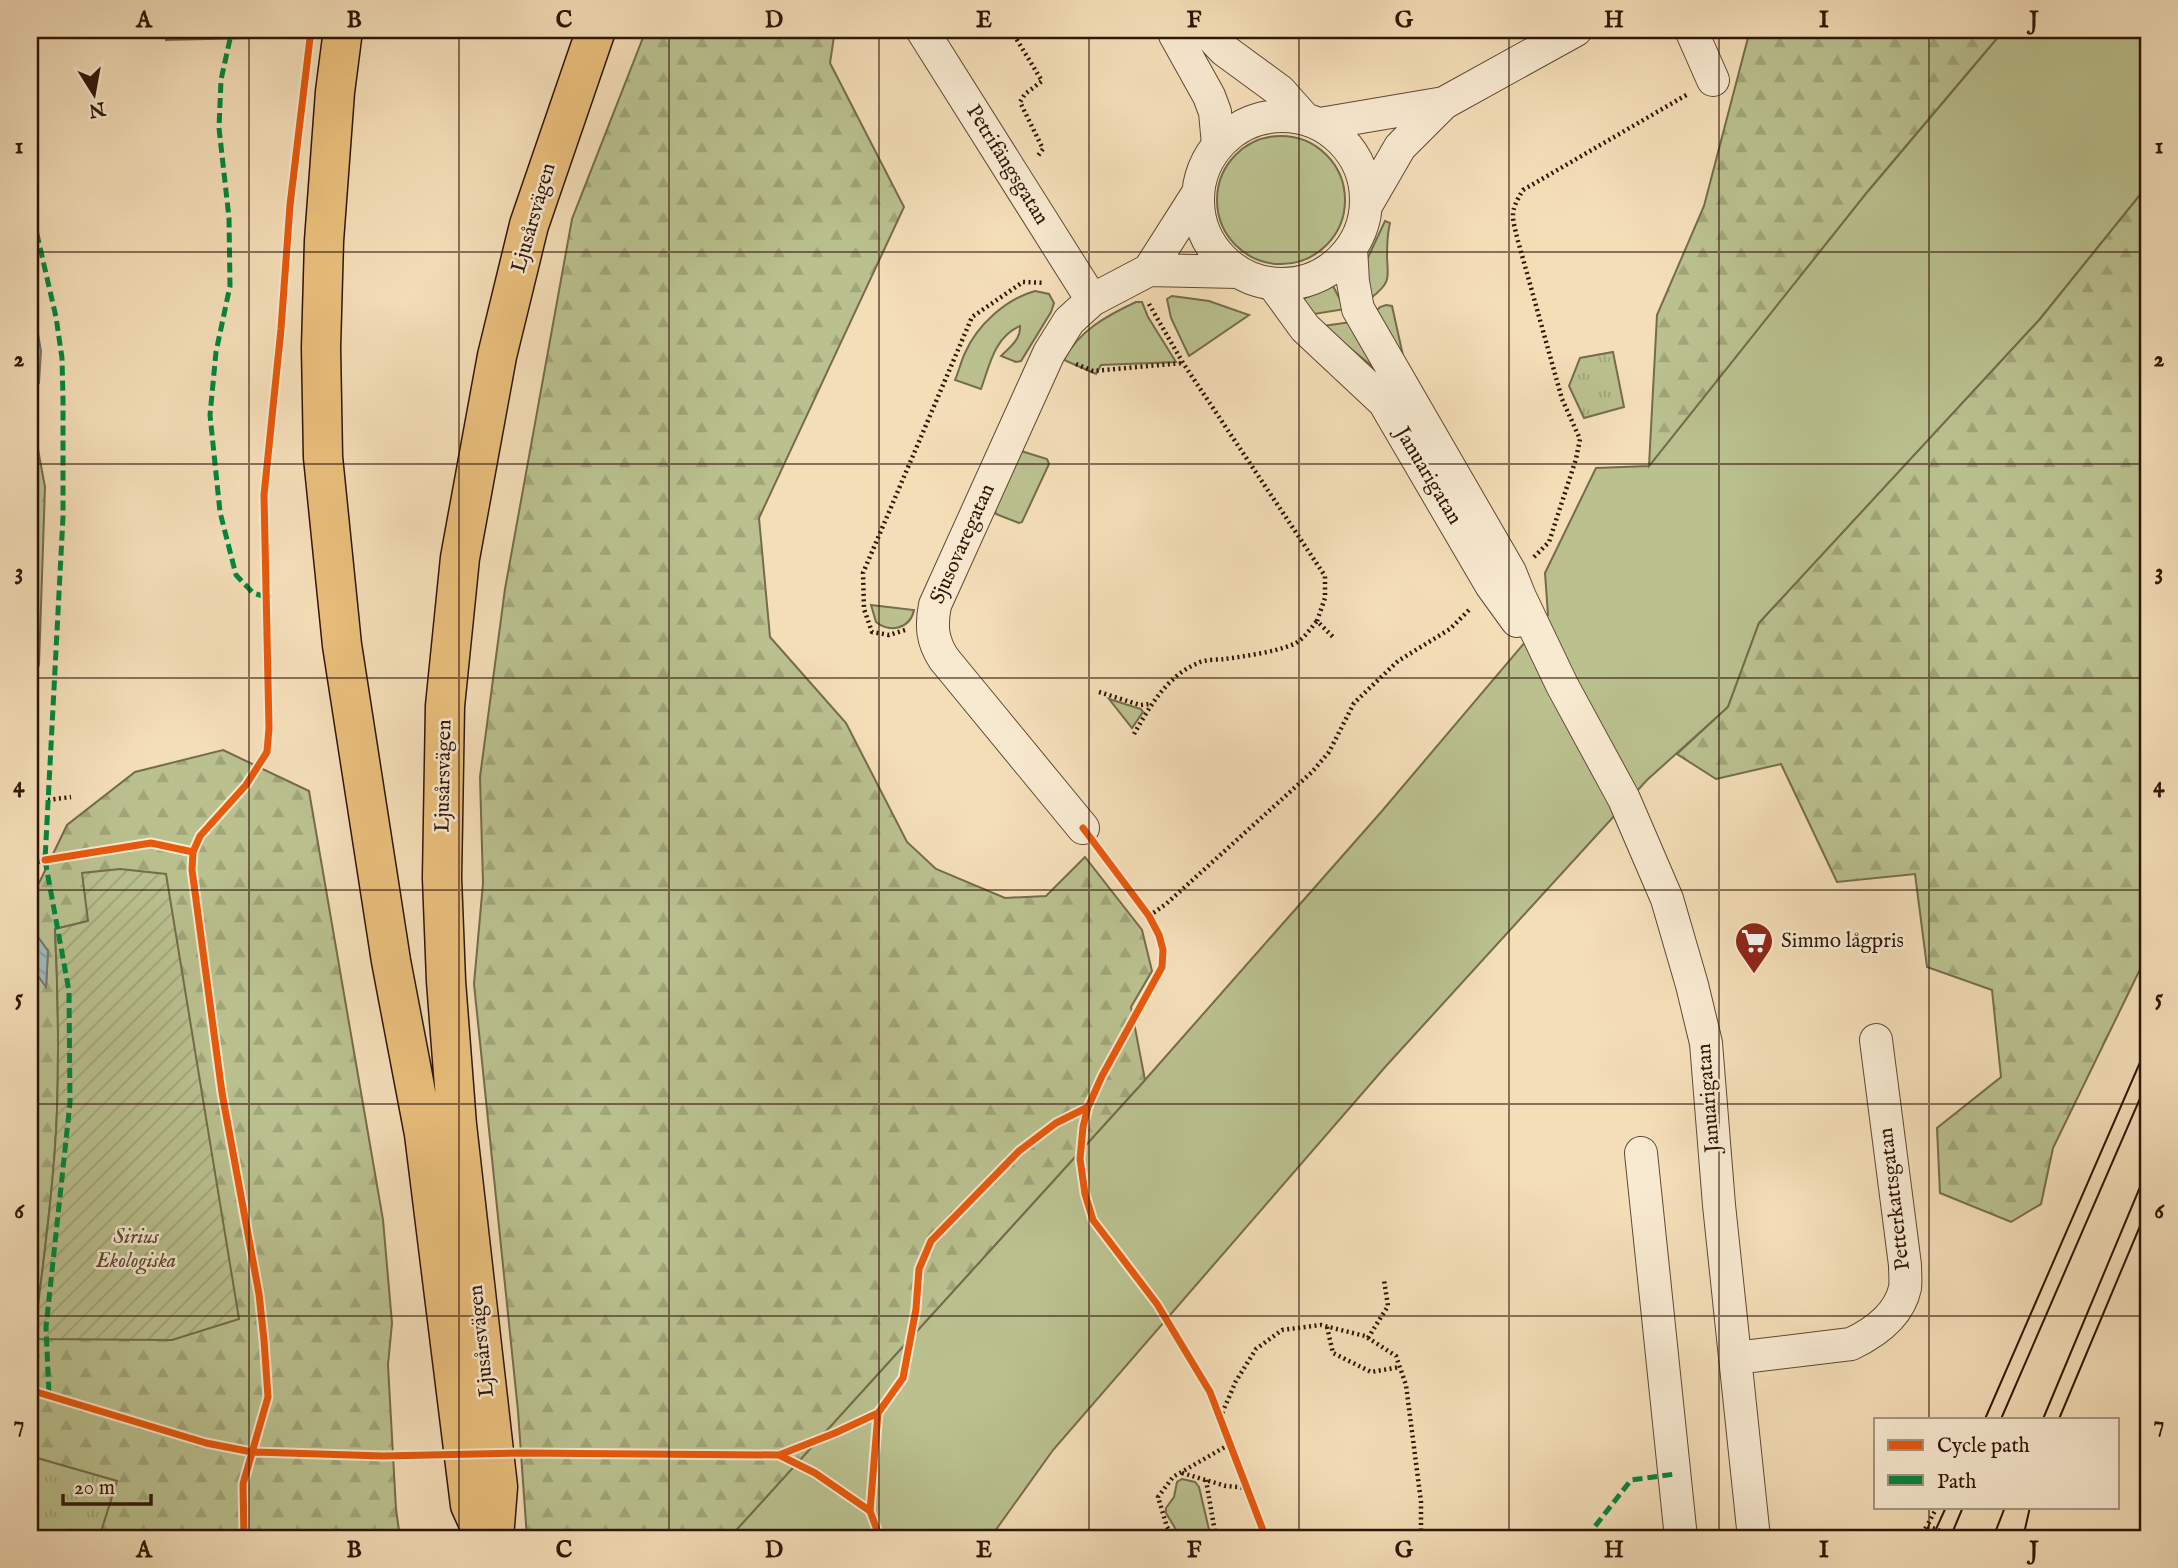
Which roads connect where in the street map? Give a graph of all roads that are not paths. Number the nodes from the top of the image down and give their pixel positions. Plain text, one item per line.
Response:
1 (343, 30) edge
2 (596, 30) edge
3 (922, 30) edge
4 (1174, 30) edge
5 (1205, 30) edge
6 (1575, 30) edge
7 (1691, 30) edge
8 (1713, 80) road end
9 (1444, 103) junction
10 (1312, 121) junction
11 (1218, 145) junction
12 (1198, 193) junction
13 (1367, 204) junction
14 (1351, 248) junction
15 (1238, 272) junction
16 (1142, 275) junction
17 (1273, 284) junction
18 (1091, 300) junction
19 (1501, 578) junction
20 (1083, 828) dead end
21 (1876, 1040) dead end
22 (1641, 1153) dead end
23 (1735, 1358) junction
24 (485, 1538) edge
25 (495, 1538) edge
26 (1681, 1538) edge
27 (1754, 1538) edge

1 - 24 main road, Ljusårsvägen
2 - 25 main road, Ljusårsvägen
3 - 18 street, Petrifängsgatan
4 - 11 street
5 - 10 street
6 - 9 street
7 - 8 street
9 - 10 street
9 - 13 street
10 - 11 street
10 - 13 street
11 - 12 street
12 - 15 street
12 - 16 street
13 - 14 street
14 - 17 street
14 - 19 street, Januarigatan
15 - 16 street, Sjusovaregatan
15 - 17 street
16 - 18 street, Sjusovaregatan
17 - 19 street, Januarigatan
18 - 20 street, Sjusovaregatan
19 - 23 street, Januarigatan
21 - 23 street, Petterkattsgatan
22 - 26 street
23 - 27 street, Januarigatan

